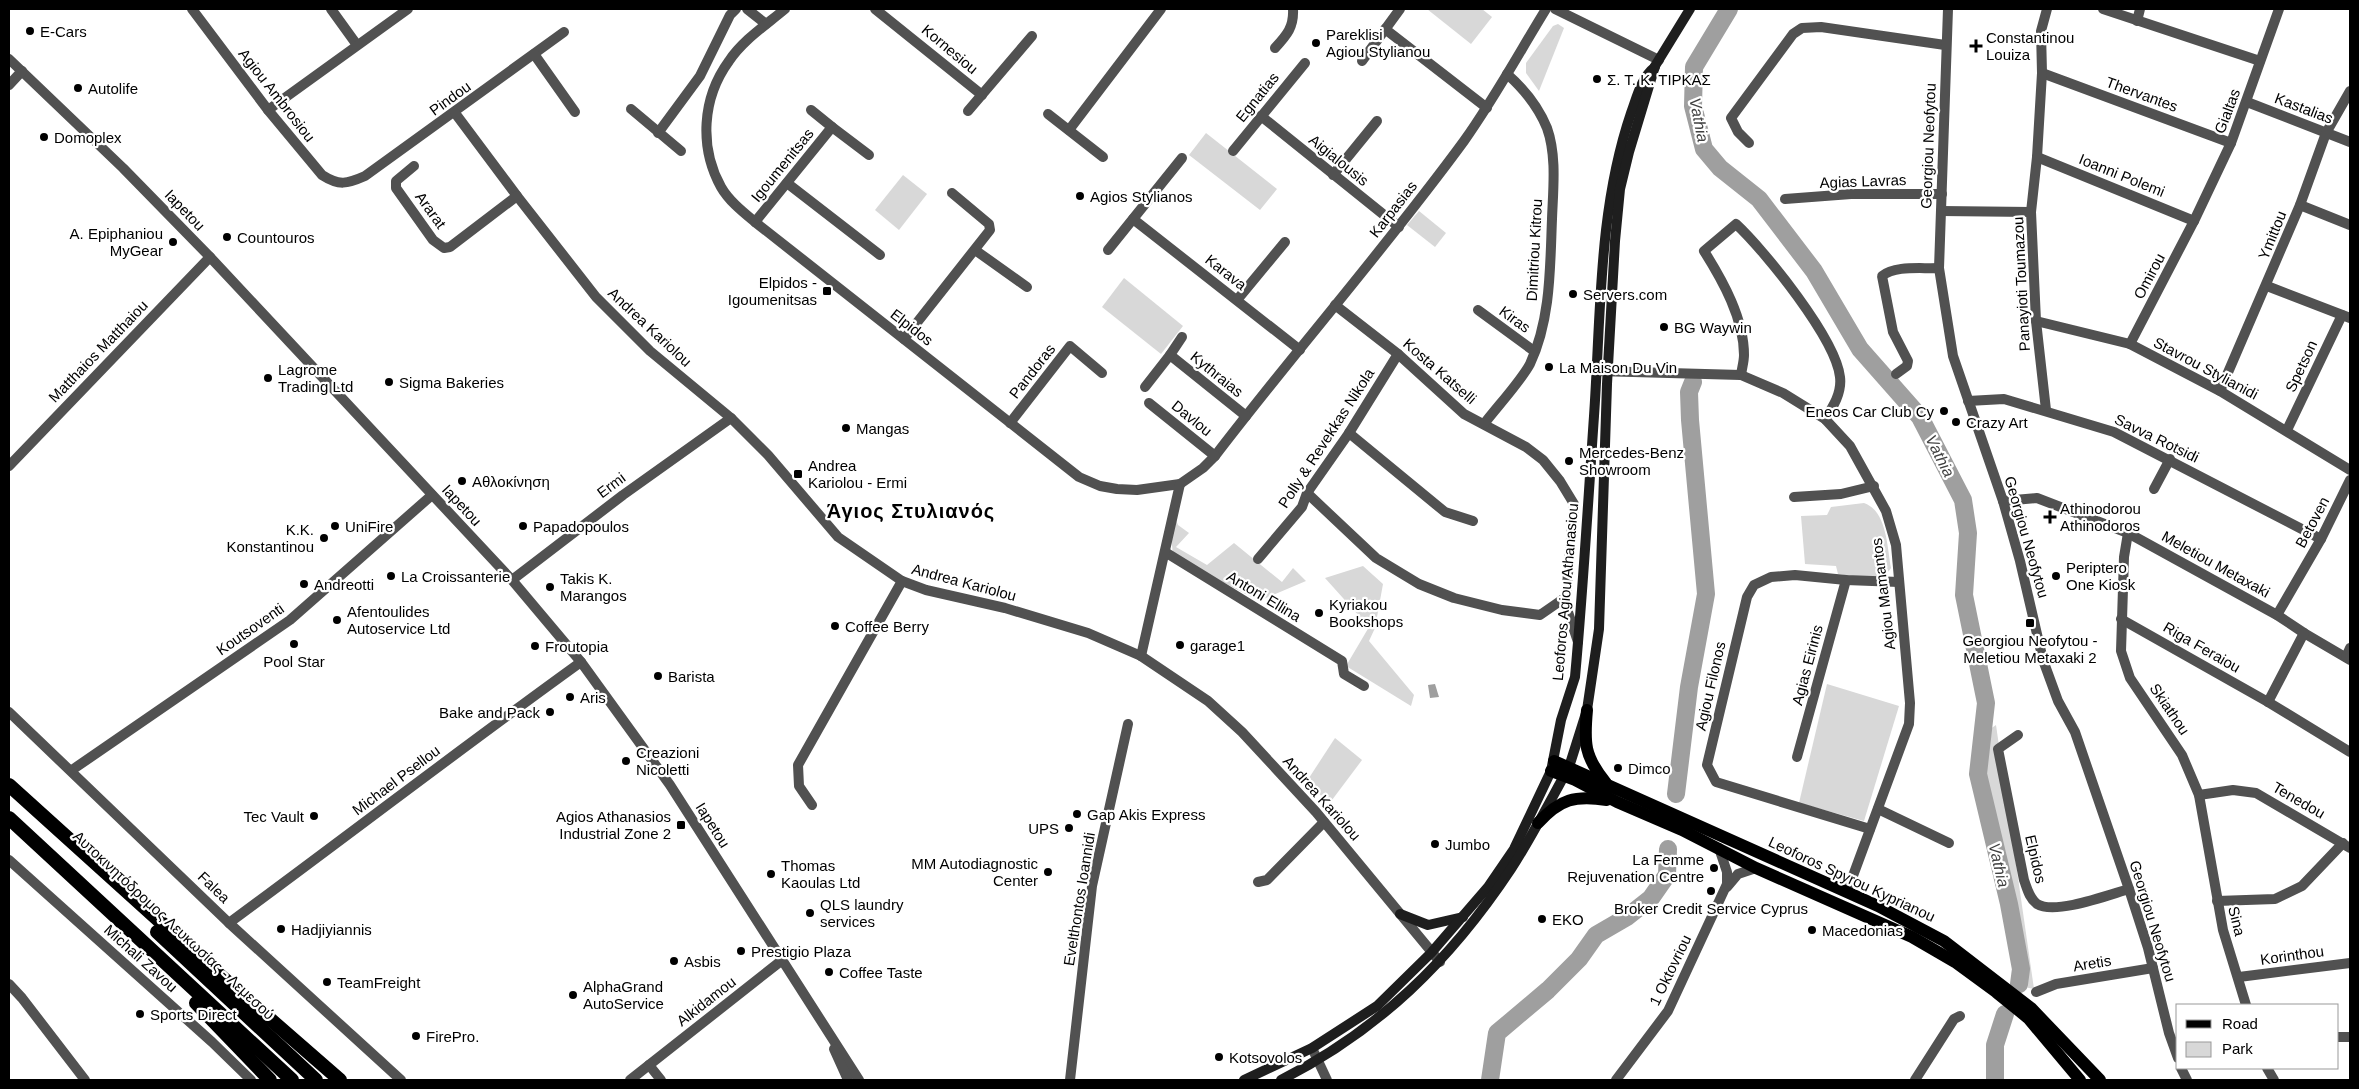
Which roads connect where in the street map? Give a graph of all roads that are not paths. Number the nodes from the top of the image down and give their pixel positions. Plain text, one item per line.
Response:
1 (192, 9) edge
2 (331, 9) edge
3 (408, 9) edge
4 (736, 9) edge
5 (747, 9) edge
6 (785, 9) edge
7 (876, 9) edge
8 (1161, 9) edge
9 (1293, 9) edge
10 (1400, 9) edge
11 (1546, 9) edge
12 (1555, 9) edge
13 (1690, 9) edge
14 (1948, 9) edge
15 (2048, 9) edge
16 (2104, 9) edge
17 (2140, 9) edge
18 (2279, 9) edge
19 (2137, 21) junction
20 (766, 24) junction
21 (1385, 29) junction
22 (564, 32) dead end
23 (1032, 36) dead end
24 (357, 45) junction
25 (1945, 45) junction
26 (1275, 48) dead end
27 (534, 54) junction
28 (9, 59) edge
29 (1362, 61) dead end
30 (2260, 61) junction
31 (1305, 63) dead end
32 (1657, 63) junction
33 (22, 71) junction
34 (2042, 73) junction
35 (1507, 74) junction
36 (9, 85) edge
37 (2350, 91) edge
38 (982, 95) junction
39 (2247, 102) junction
40 (1486, 108) junction
41 (268, 110) junction
42 (631, 110) dead end
43 (810, 110) dead end
44 (968, 111) dead end
45 (575, 112) dead end
46 (455, 113) junction
47 (1048, 114) dead end
48 (1261, 116) junction
49 (1376, 121) dead end
50 (832, 127) junction
51 (1069, 130) junction
52 (658, 133) junction
53 (2326, 133) junction
54 (2350, 142) edge
55 (1749, 143) dead end
56 (2231, 143) junction
57 (681, 151) dead end
58 (1233, 151) dead end
59 (869, 155) dead end
60 (1103, 157) dead end
61 (2037, 157) junction
62 (1182, 158) dead end
63 (414, 166) dead end
64 (1334, 175) junction
65 (350, 183) joint
66 (787, 183) junction
67 (952, 193) dead end
68 (1942, 194) junction
69 (517, 196) junction
70 (1784, 199) dead end
71 (2300, 205) junction
72 (1941, 211) junction
73 (2031, 212) junction
74 (1133, 219) junction
75 (2194, 221) junction
76 (755, 222) junction
77 (2350, 225) edge
78 (1399, 227) junction
79 (1285, 242) dead end
80 (976, 250) junction
81 (1108, 250) dead end
82 (880, 255) dead end
83 (210, 257) junction
84 (1939, 268) junction
85 (2267, 286) junction
86 (1027, 287) dead end
87 (1237, 300) junction
88 (1335, 305) junction
89 (1478, 310) dead end
90 (2346, 316) edge
91 (2036, 321) junction
92 (1182, 337) dead end
93 (904, 339) junction
94 (2130, 344) junction
95 (1300, 350) junction
96 (1534, 351) junction
97 (1398, 354) junction
98 (1170, 355) junction
99 (1602, 371) junction
100 (1102, 373) dead end
101 (1741, 374) junction
102 (1896, 374) dead end
103 (1145, 387) dead end
104 (2220, 391) junction
105 (1968, 401) junction
106 (1149, 403) dead end
107 (2046, 410) junction
108 (1246, 416) junction
109 (731, 418) junction
110 (1825, 419) junction
111 (1010, 423) junction
112 (1484, 424) junction
113 (2288, 430) junction
114 (1349, 433) junction
115 (1215, 456) junction
116 (2170, 459) junction
117 (9, 466) edge
118 (2350, 470) edge
119 (2350, 480) edge
120 (1180, 484) junction
121 (1874, 486) junction
122 (2154, 490) dead end
123 (1307, 493) junction
124 (432, 495) junction
125 (1794, 497) dead end
126 (2003, 501) junction
127 (1473, 521) dead end
128 (2128, 532) junction
129 (2321, 539) junction
130 (1165, 552) junction
131 (1258, 559) dead end
132 (512, 580) junction
133 (1846, 580) junction
134 (902, 581) junction
135 (1899, 582) junction
136 (1566, 597) junction
137 (2277, 615) junction
138 (2121, 619) junction
139 (2304, 634) junction
140 (1578, 644) junction
141 (2349, 655) edge
142 (1141, 656) junction
143 (581, 662) junction
144 (1364, 686) dead end
145 (2268, 702) junction
146 (1587, 710) junction
147 (9, 712) edge
148 (1128, 724) dead end
149 (2018, 735) dead end
150 (2350, 752) edge
151 (1797, 757) dead end
152 (1552, 766) junction
153 (72, 770) junction
154 (1567, 772) junction
155 (9, 785) edge
156 (1608, 785) junction
157 (9, 793) edge
158 (2199, 795) junction
159 (1617, 802) junction
160 (812, 805) dead end
161 (1878, 809) junction
162 (9, 818) edge
163 (1666, 818) junction
164 (1324, 822) junction
165 (1538, 823) junction
166 (1870, 829) junction
167 (1949, 844) dead end
168 (2346, 846) edge
169 (1719, 848) junction
170 (9, 860) edge
171 (1756, 868) junction
172 (1258, 882) dead end
173 (2128, 889) junction
174 (1723, 892) junction
175 (1847, 892) junction
176 (2217, 901) junction
177 (1400, 914) junction
178 (1463, 917) junction
179 (229, 923) junction
180 (126, 927) junction
181 (1432, 953) junction
182 (781, 960) junction
183 (1440, 962) junction
184 (2350, 963) edge
185 (2153, 968) junction
186 (2238, 978) junction
187 (9, 984) edge
188 (2036, 992) dead end
189 (2246, 1004) edge
190 (1960, 1016) dead end
191 (825, 1028) junction
192 (1312, 1048) junction
193 (2176, 1052) edge
194 (1318, 1061) junction
195 (649, 1065) junction
196 (2268, 1069) edge
197 (85, 1080) edge
198 (252, 1080) edge
199 (270, 1080) edge
200 (292, 1080) edge
201 (316, 1080) edge
202 (340, 1080) edge
203 (401, 1080) edge
204 (630, 1080) edge
205 (661, 1080) edge
206 (848, 1080) edge
207 (858, 1080) edge
208 (1070, 1080) edge
209 (1244, 1080) edge
210 (1281, 1080) edge
211 (1327, 1080) edge
212 (1616, 1080) edge
213 (1915, 1080) edge
214 (2080, 1080) edge
215 (2100, 1080) edge
216 (2274, 1080) edge

1 - 41 street, Agiou Ambrosiou
2 - 24 street
3 - 24 street
4 - 52 street
5 - 20 street
6 - 20 street, Elpidos
7 - 38 street, Kornesiou
8 - 51 street
9 - 26 street
10 - 21 street
11 - 35 street, Karpasias
12 - 32 street
13 - 32 main road, Leoforos Agiou Athanasiou
14 - 25 street, Georgiou Neofytou
15 - 34 street, Panayioti Toumazou
16 - 19 street
17 - 19 street
18 - 30 street, Gialtas
19 - 30 street
20 - 76 street, Elpidos
21 - 29 street
21 - 40 street
22 - 27 street, Pindou
23 - 38 street, Kornesiou
24 - 41 street
25 - 55 street
25 - 68 street, Georgiou Neofytou
27 - 45 street
27 - 46 street, Pindou
28 - 33 street, Iapetou
30 - 39 street, Gialtas
31 - 48 street, Egnatias
32 - 99 main road, Leoforos Agiou Athanasiou
33 - 36 street
33 - 83 street, Iapetou
34 - 56 street, Thervantes
34 - 61 street, Panayioti Toumazou
35 - 40 street, Karpasias
35 - 96 street, Dimitriou Kitrou
37 - 53 street, Ymittou
38 - 44 street, Kornesiou
39 - 53 street, Kastalias
39 - 56 street, Gialtas
40 - 78 street, Karpasias
41 - 65 street, Agiou Ambrosiou
42 - 52 street
43 - 50 street, Igoumenitsas
46 - 65 street, Pindou
46 - 69 street, Andrea Kariolou
47 - 51 street
48 - 58 street, Egnatias
48 - 64 street, Aigialousis
49 - 64 street
50 - 59 street, Igoumenitsas
50 - 66 street, Igoumenitsas
51 - 60 street
52 - 57 street
53 - 54 street, Kastalias
53 - 71 street, Ymittou
56 - 75 street, Gialtas
61 - 73 street, Panayioti Toumazou
61 - 75 street, Ioanni Polemi
62 - 74 street
63 - 69 street, Ararat
64 - 78 street, Aigialousis
66 - 76 street, Igoumenitsas
66 - 82 street
67 - 80 street
68 - 70 street, Agias Lavras
68 - 72 street, Georgiou Neofytou
69 - 109 street, Andrea Kariolou
71 - 77 street
71 - 85 street, Ymittou
72 - 73 street
72 - 84 street, Georgiou Neofytou
73 - 91 street, Panayioti Toumazou
74 - 81 street
74 - 87 street, Karava
75 - 94 street, Omirou
76 - 93 street, Elpidos
78 - 88 street, Karpasias
79 - 87 street
80 - 86 street
80 - 93 street
83 - 117 street, Matthaios Matthaiou
83 - 124 street, Iapetou
84 - 102 street
84 - 105 street, Georgiou Neofytou
85 - 90 street
85 - 104 street, Ymittou
87 - 95 street, Karava
88 - 95 street, Karpasias
88 - 97 street, Kosta Katselli
89 - 96 street, Kiras
90 - 113 street, Spetson
91 - 94 street, Stavrou Stylianidi
91 - 107 street, Panayioti Toumazou
92 - 98 street, Kythraias
93 - 111 street, Elpidos
94 - 104 street, Stavrou Stylianidi
95 - 108 street, Karpasias
96 - 112 street, Dimitriou Kitrou
97 - 112 street, Kosta Katselli
97 - 114 street, Polly & Revekkas Nikola
98 - 103 street, Kythraias
98 - 108 street, Kythraias
99 - 101 street, Agiou Mamantos
99 - 140 main road, Leoforos Agiou Athanasiou
99 - 146 main road, Leoforos Agiou Athanasiou
100 - 111 street, Pandoras
101 - 110 street, Agiou Mamantos
101 - 110 street
104 - 113 street, Stavrou Stylianidi
105 - 107 street, Savva Rotsidi
105 - 126 street, Georgiou Neofytou
106 - 115 street, Davlou
107 - 116 street, Savva Rotsidi
108 - 115 street, Elpidos
109 - 132 street, Ermi
109 - 134 street, Andrea Kariolou
110 - 121 street, Agiou Mamantos
111 - 120 street, Elpidos
112 - 136 street, Kosta Katselli
113 - 118 street, Stavrou Stylianidi
114 - 123 street, Polly & Revekkas Nikola
114 - 127 street
115 - 120 street, Elpidos
116 - 122 street
116 - 129 street, Savva Rotsidi
119 - 129 street, Betoven
120 - 130 street
121 - 125 street
121 - 135 street, Agiou Mamantos
123 - 131 street, Polly & Revekkas Nikola
123 - 136 street
124 - 132 street, Iapetou
124 - 153 street, Koutsoventi
126 - 128 street, Meletiou Metaxaki
126 - 173 street, Georgiou Neofytou
128 - 137 street, Meletiou Metaxaki
128 - 138 street, Skiathou
129 - 137 street, Betoven
130 - 142 street
130 - 144 street, Antoni Ellina
132 - 143 street, Iapetou
133 - 135 street, Agiou Filonos
133 - 151 street, Agias Eirinis
133 - 166 street, Agiou Filonos
134 - 142 street, Andrea Kariolou
134 - 160 street
135 - 161 street, Agiou Mamantos
136 - 140 street, Kosta Katselli
137 - 139 street, Meletiou Metaxaki
138 - 145 street, Riga Feraiou
138 - 158 street, Skiathou
139 - 141 street, Meletiou Metaxaki
139 - 145 street
140 - 152 main road, Leoforos Agiou Athanasiou
142 - 164 street, Andrea Kariolou
143 - 179 street, Michael Psellou
143 - 182 street, Iapetou
145 - 150 street, Riga Feraiou
146 - 154 main road, Leoforos Agiou Athanasiou
146 - 156 main road
147 - 153 street, Falea
148 - 208 street, Evelthontos Ioannidi
149 - 173 street, Elpidos
152 - 154 main road, Leoforos Spyrou Kyprianou
152 - 178 main road, Leoforos Agiou Athanasiou
153 - 179 street, Falea
154 - 156 main road, Leoforos Spyrou Kyprianou
154 - 159 main road, Leoforos Spyrou Kyprianou
154 - 165 main road, Leoforos Agiou Athanasiou
155 - 202 highway
156 - 163 main road, Leoforos Spyrou Kyprianou
157 - 201 highway, Αυτοκινητόδρομος Λευκωσίας - Λεμεσού
158 - 168 street, Tenedou
158 - 176 street, Skiathou
159 - 163 main road, Leoforos Spyrou Kyprianou
159 - 165 main road
161 - 166 street, Agiou Mamantos
161 - 167 street
162 - 180 highway
163 - 169 main road, Leoforos Spyrou Kyprianou
163 - 175 main road, Leoforos Spyrou Kyprianou
164 - 172 street
164 - 177 street, Andrea Kariolou
165 - 183 main road, Leoforos Agiou Athanasiou
166 - 175 street, Agiou Mamantos
168 - 176 street
169 - 171 main road, Leoforos Spyrou Kyprianou
169 - 174 street, 1 Oktovriou
170 - 198 street, Michali Zavou
171 - 174 street, 1 Oktovriou
171 - 214 main road, Leoforos Spyrou Kyprianou
173 - 185 street, Georgiou Neofytou
174 - 212 street, 1 Oktovriou
175 - 215 main road, Leoforos Spyrou Kyprianou
176 - 186 street, Sina
177 - 178 main road
177 - 181 street, Andrea Kariolou
178 - 181 main road, Leoforos Agiou Athanasiou
179 - 203 street, Falea
180 - 199 highway
180 - 200 highway
181 - 183 street, Andrea Kariolou
181 - 192 main road, Leoforos Agiou Athanasiou
182 - 191 street, Iapetou
182 - 195 street, Alkidamou
183 - 194 main road, Leoforos Agiou Athanasiou
184 - 186 street, Korinthou
185 - 188 street, Aretis
185 - 193 street, Georgiou Neofytou
186 - 189 street, Sina
187 - 197 street
190 - 213 street
191 - 206 street, Iapetou
191 - 207 street, Iapetou
192 - 194 street
192 - 209 main road, Leoforos Agiou Athanasiou
194 - 210 main road, Leoforos Agiou Athanasiou
194 - 211 street
195 - 204 street, Alkidamou
195 - 205 street
196 - 216 street

